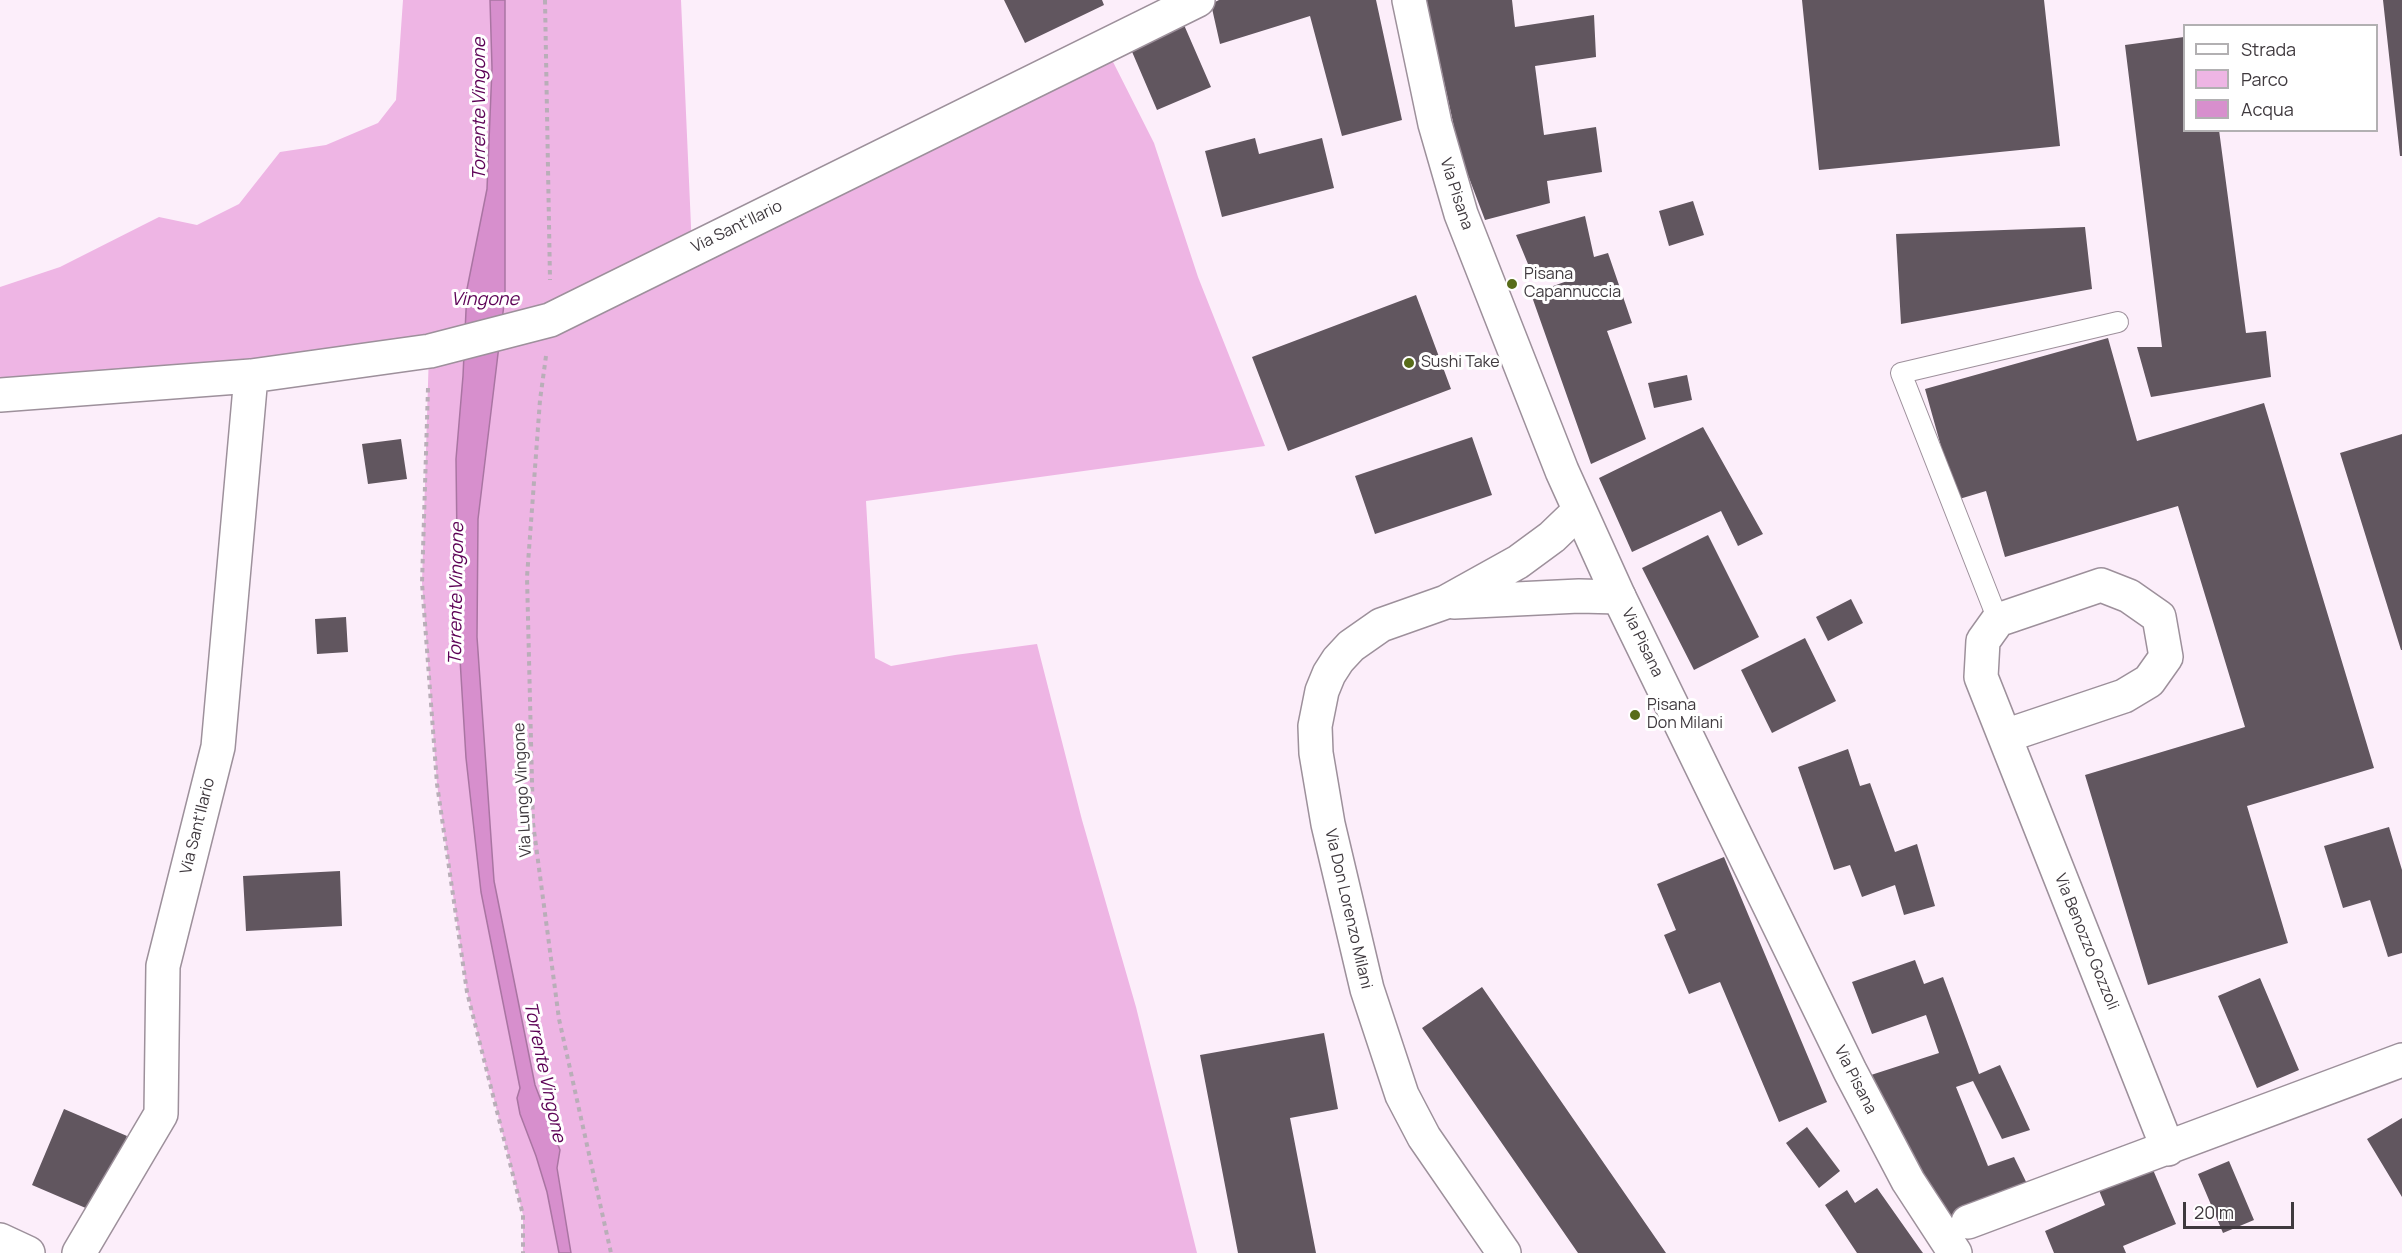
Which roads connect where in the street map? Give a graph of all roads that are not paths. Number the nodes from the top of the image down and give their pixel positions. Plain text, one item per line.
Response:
1 (1198, 0) edge
2 (1409, 0) edge
3 (2118, 322) dead end
4 (251, 376) junction
5 (0, 395) edge
6 (1580, 511) junction
7 (1620, 597) junction
8 (1446, 602) junction
9 (1998, 620) junction
10 (2005, 736) junction
11 (2402, 1060) edge
12 (2168, 1149) junction
13 (1968, 1222) dead end
14 (0, 1240) edge
15 (28, 1253) edge
16 (79, 1253) edge
17 (1504, 1253) edge
18 (1955, 1253) edge

1 - 4 street, Via Sant'Ilario
2 - 6 street, Via Pisana
3 - 9 lane
4 - 5 street, Via Sant'Ilario
4 - 16 street, Via Sant'Ilario
6 - 7 street, Via Pisana
6 - 8 street, Via Don Lorenzo Milani
7 - 8 street, Via Don Lorenzo Milani
7 - 18 street, Via Pisana
8 - 17 street, Via Don Lorenzo Milani
9 - 10 street, Via Benozzo Gozzoli
9 - 10 street
10 - 12 street, Via Benozzo Gozzoli
11 - 12 street
12 - 13 street
14 - 15 street

